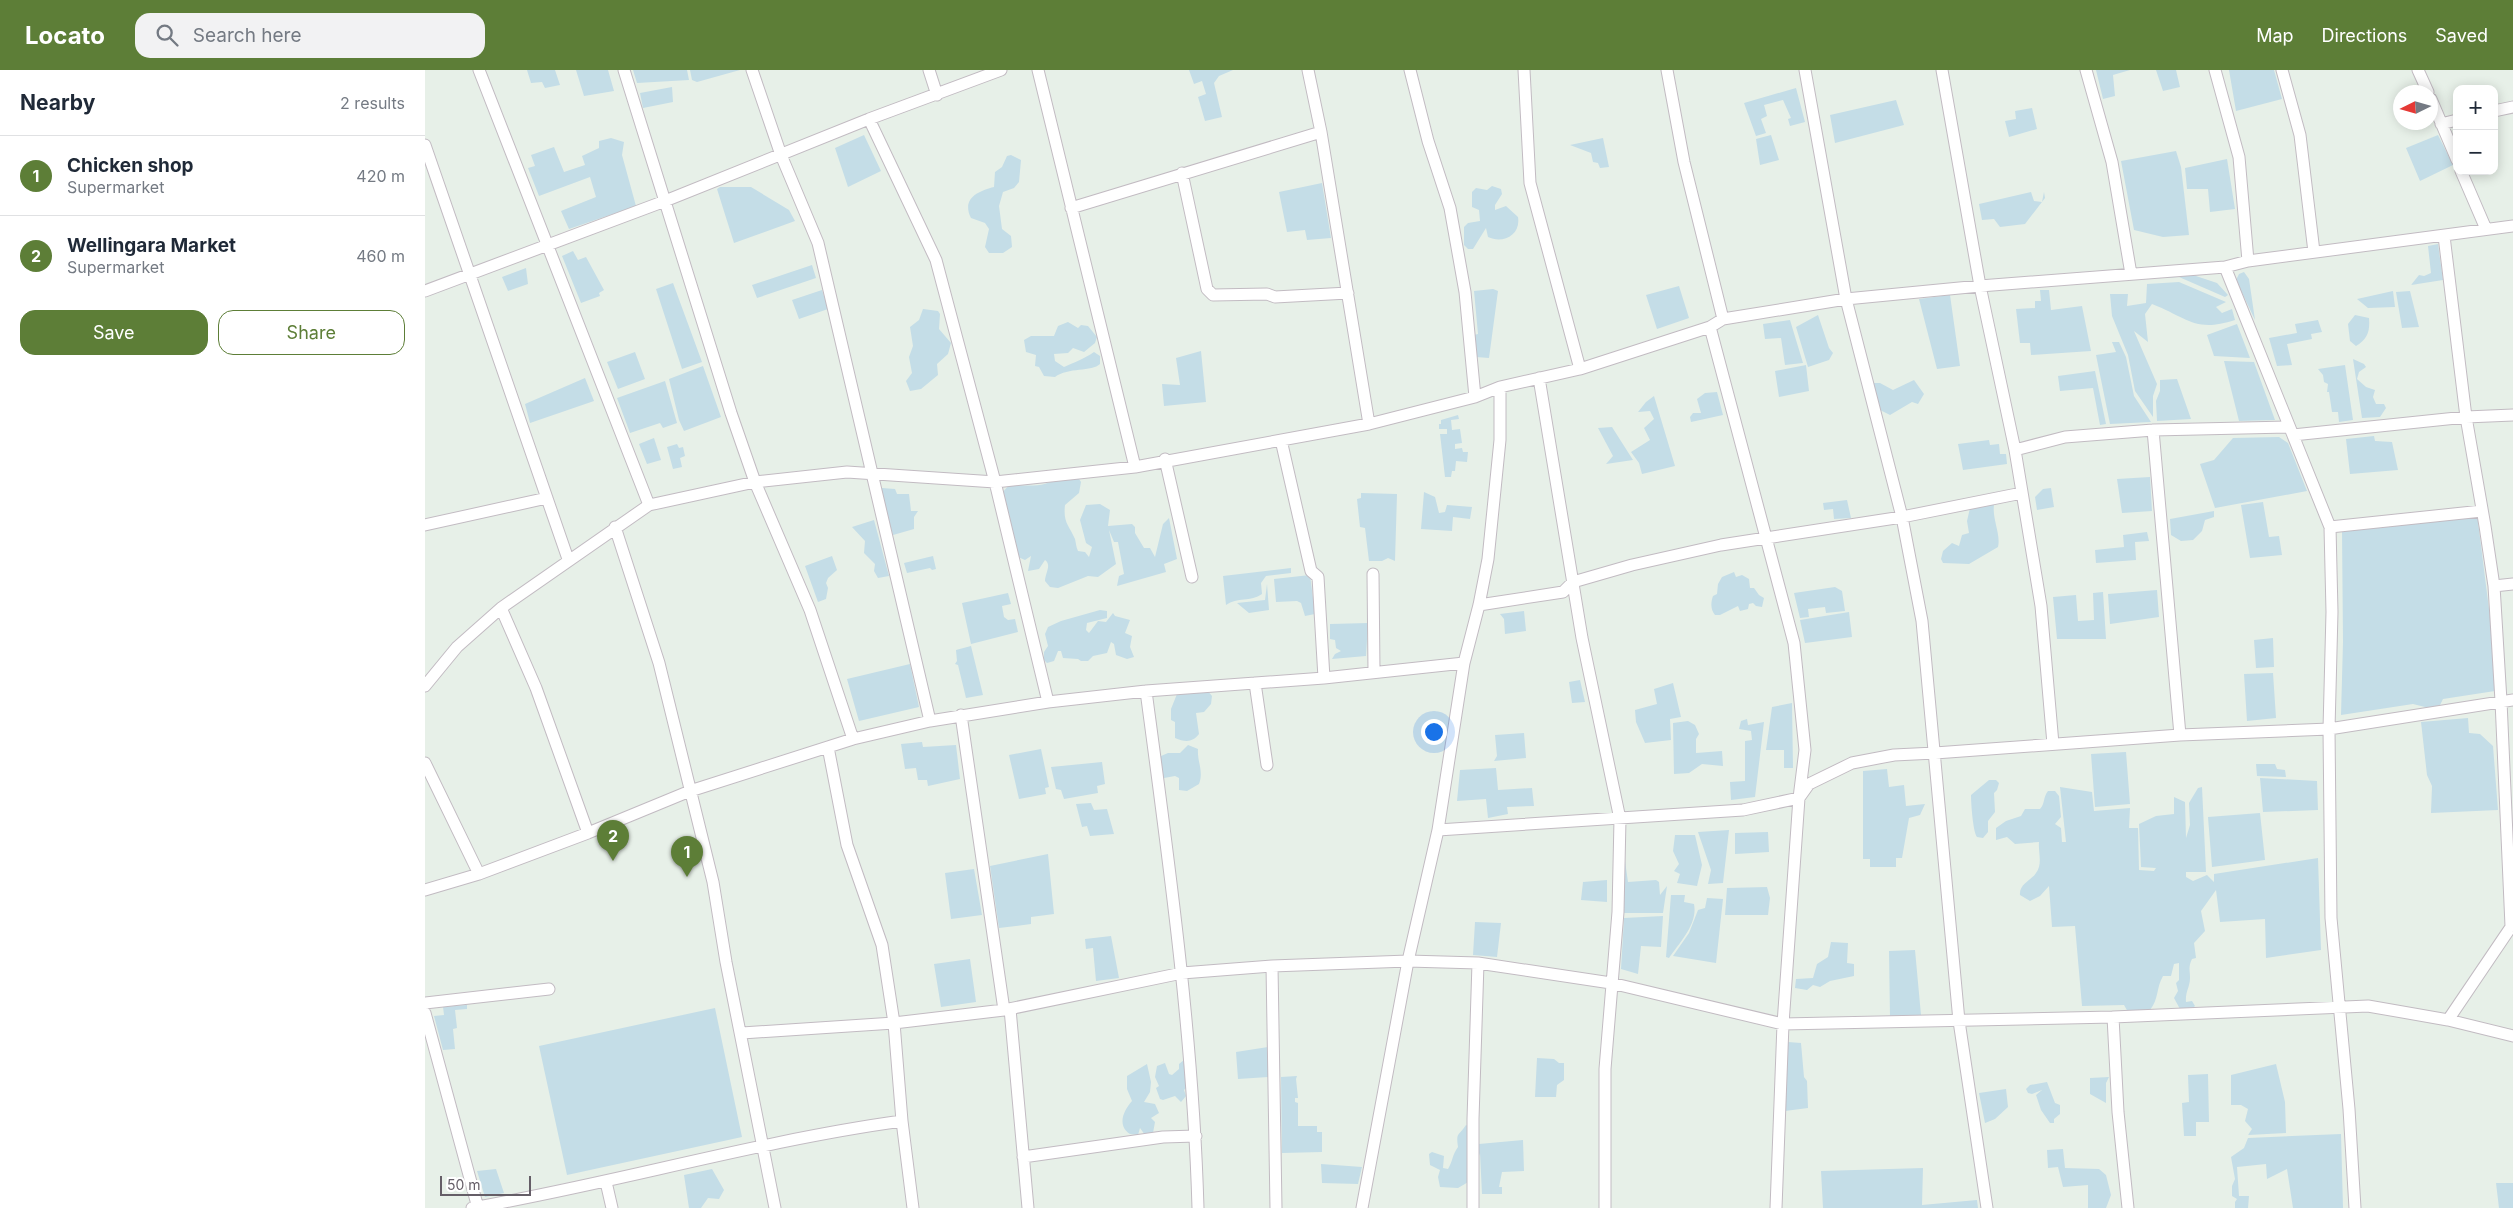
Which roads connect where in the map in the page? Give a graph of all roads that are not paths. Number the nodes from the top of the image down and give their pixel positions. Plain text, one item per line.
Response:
1 (479, 70) edge
2 (624, 70) edge
3 (752, 70) edge
4 (929, 70) edge
5 (1001, 70) edge
6 (1038, 70) edge
7 (1308, 70) edge
8 (1410, 70) edge
9 (1524, 70) edge
10 (1667, 70) edge
11 (1805, 70) edge
12 (1942, 70) edge
13 (2086, 70) edge
14 (2215, 70) edge
15 (2282, 70) edge
16 (2418, 70) edge
17 (2424, 85) edge
18 (937, 95) junction
19 (2513, 107) edge
20 (2498, 111) edge
21 (2438, 116) edge
22 (869, 119) junction
23 (2453, 121) edge
24 (2441, 124) junction
25 (1321, 132) junction
26 (425, 145) edge
27 (2453, 151) edge
28 (781, 154) junction
29 (1182, 173) junction
30 (2463, 175) edge
31 (665, 202) junction
32 (1071, 208) junction
33 (2513, 226) edge
34 (2486, 229) junction
35 (2444, 236) junction
36 (549, 245) junction
37 (2314, 252) junction
38 (2248, 261) junction
39 (2225, 267) junction
40 (2131, 274) junction
41 (470, 276) junction
42 (1980, 286) junction
43 (425, 291) edge
44 (1348, 293) junction
45 (1847, 299) junction
46 (1723, 319) junction
47 (1710, 327) junction
48 (1580, 369) junction
49 (1539, 378) junction
50 (1500, 387) junction
51 (1475, 397) junction
52 (2513, 415) edge
53 (2466, 417) junction
54 (1369, 424) junction
55 (2153, 430) junction
56 (2291, 431) junction
57 (1281, 440) junction
58 (2015, 450) junction
59 (1165, 459) junction
60 (1135, 467) junction
61 (872, 475) junction
62 (755, 482) junction
63 (995, 482) junction
64 (2022, 493) junction
65 (547, 498) junction
66 (649, 505) junction
67 (2482, 511) junction
68 (1902, 517) junction
69 (425, 525) edge
70 (615, 527) junction
71 (2330, 527) junction
72 (1768, 538) junction
73 (568, 559) junction
74 (1373, 574) dead end
75 (1192, 577) dead end
76 (1573, 582) junction
77 (2513, 584) edge
78 (2494, 586) junction
79 (1479, 605) junction
80 (501, 608) junction
81 (1465, 662) junction
82 (1374, 671) junction
83 (1325, 678) junction
84 (1255, 683) junction
85 (425, 686) edge
86 (1146, 691) junction
87 (2507, 701) edge
88 (1048, 702) junction
89 (961, 715) junction
90 (930, 721) junction
91 (2329, 729) junction
92 (2180, 735) junction
93 (853, 739) junction
94 (2053, 744) junction
95 (828, 746) junction
96 (1935, 753) junction
97 (425, 763) edge
98 (1267, 765) dead end
99 (690, 791) junction
100 (1799, 798) junction
101 (1620, 819) junction
102 (1438, 830) junction
103 (588, 833) junction
104 (479, 874) junction
105 (425, 890) edge
106 (2512, 926) edge
107 (1408, 961) junction
108 (1478, 962) junction
109 (1272, 966) junction
110 (1183, 973) junction
111 (1611, 983) junction
112 (549, 989) dead end
113 (425, 1002) edge
114 (2339, 1007) junction
115 (1007, 1009) junction
116 (425, 1013) edge
117 (2113, 1017) junction
118 (2448, 1020) junction
119 (1959, 1021) junction
120 (894, 1024) junction
121 (1783, 1024) junction
122 (742, 1033) junction
123 (2513, 1036) edge
124 (902, 1121) junction
125 (1196, 1136) junction
126 (763, 1144) junction
127 (1023, 1156) junction
128 (606, 1182) junction
129 (476, 1208) edge
130 (612, 1208) edge
131 (775, 1208) edge
132 (913, 1208) edge
133 (1028, 1208) edge
134 (1199, 1208) edge
135 (1276, 1208) edge
136 (1361, 1208) edge
137 (1473, 1208) edge
138 (1605, 1208) edge
139 (1776, 1208) edge
140 (1987, 1208) edge
141 (2128, 1208) edge
142 (2355, 1208) edge

1 - 36 street
2 - 31 street
3 - 28 street
4 - 18 street
5 - 18 street
6 - 32 street
7 - 25 street
8 - 51 street
9 - 48 street
10 - 46 street
11 - 45 street
12 - 42 street
13 - 40 street
14 - 38 street
15 - 37 street
16 - 17 street
18 - 22 street
19 - 20 street
21 - 24 street
22 - 28 street
22 - 63 street
23 - 24 street
24 - 27 street
25 - 29 street
25 - 44 street
26 - 41 street
28 - 31 street
28 - 61 street
29 - 32 street
29 - 44 street
30 - 34 street
31 - 36 street
31 - 62 street
32 - 60 street
33 - 34 street
34 - 35 street
35 - 37 street
35 - 53 street
36 - 41 street
36 - 66 street
37 - 38 street
38 - 39 street
39 - 40 street
39 - 56 street
40 - 42 street
41 - 43 street
41 - 65 street
42 - 45 street
42 - 58 street
44 - 54 street
45 - 46 street
45 - 68 street
46 - 47 street
47 - 48 street
47 - 72 street
48 - 49 street
49 - 50 street
49 - 76 street
50 - 51 street
50 - 79 street
51 - 54 street
52 - 53 street
53 - 56 street
53 - 67 street
54 - 57 street
55 - 56 street
55 - 58 street
55 - 92 street
56 - 71 street
57 - 59 street
57 - 83 street
58 - 64 street
59 - 60 street
59 - 75 street
60 - 63 street
61 - 62 street
61 - 63 street
61 - 90 street
62 - 66 street
62 - 93 street
63 - 88 street
64 - 68 street
64 - 94 street
65 - 69 street
65 - 73 street
66 - 70 street
67 - 71 street
67 - 78 street
68 - 72 street
68 - 96 street
70 - 73 street
70 - 99 street
71 - 91 street
72 - 76 street
72 - 100 street
73 - 80 street
74 - 82 street
76 - 79 street
76 - 101 street
77 - 78 street
78 - 87 street
79 - 81 street
80 - 85 street
80 - 103 street
81 - 82 street
81 - 102 street
82 - 83 street
83 - 84 street
84 - 86 street
84 - 98 street
86 - 88 street
86 - 110 street
87 - 91 street
87 - 106 street
88 - 89 street
89 - 90 street
89 - 115 street
90 - 93 street
91 - 92 street
91 - 114 street
92 - 94 street
93 - 95 street
94 - 96 street
95 - 99 street
95 - 120 street
96 - 100 street
96 - 119 street
97 - 104 street
99 - 103 street
99 - 122 street
100 - 101 street
100 - 121 street
101 - 102 street
101 - 111 street
102 - 107 street
103 - 104 street
104 - 105 street
106 - 118 street
107 - 108 street
107 - 109 street
107 - 136 street
108 - 111 street
108 - 137 street
109 - 110 street
109 - 135 street
110 - 115 street
110 - 125 street
111 - 121 street
111 - 138 street
112 - 113 street
114 - 117 street
114 - 118 street
114 - 142 street
115 - 120 street
115 - 127 street
116 - 129 street
117 - 119 street
117 - 141 street
118 - 123 street
119 - 121 street
119 - 140 street
120 - 122 street
120 - 124 street
121 - 139 street
122 - 126 street
124 - 126 street
124 - 132 street
125 - 127 street
125 - 134 street
126 - 128 street
126 - 131 street
127 - 133 street
128 - 129 street
128 - 130 street

